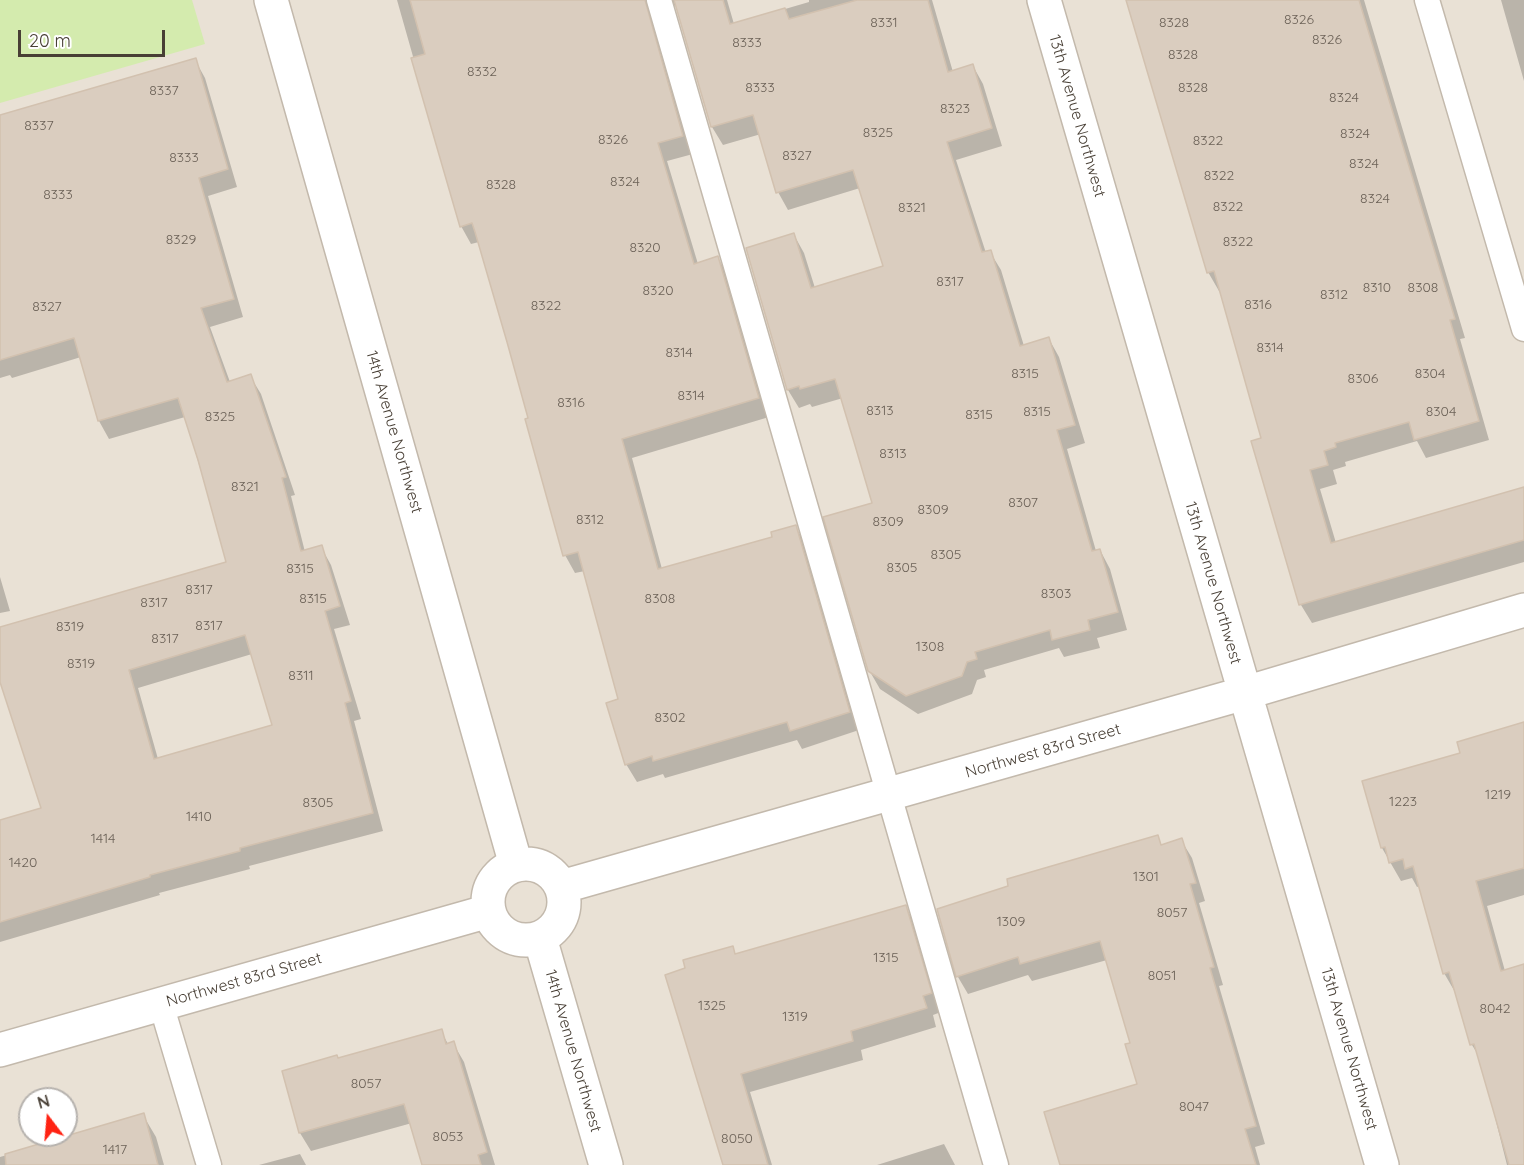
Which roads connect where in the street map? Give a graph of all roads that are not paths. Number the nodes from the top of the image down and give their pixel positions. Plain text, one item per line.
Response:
1 (271, 0) edge
2 (658, 0) edge
3 (1044, 0) edge
4 (1427, 0) edge
5 (1524, 329) edge
6 (1524, 610) edge
7 (1245, 693) junction
8 (890, 795) junction
9 (516, 865) junction
10 (561, 886) junction
11 (489, 911) junction
12 (540, 938) junction
13 (162, 1004) junction
14 (0, 1050) edge
15 (209, 1165) edge
16 (606, 1165) edge
17 (996, 1165) edge
18 (1382, 1165) edge

1 - 9 street, 14th Avenue Northwest
2 - 8 lane
3 - 7 street, 13th Avenue Northwest
4 - 5 lane
6 - 7 street, Northwest 83rd Street
7 - 8 street, Northwest 83rd Street
7 - 18 street, 13th Avenue Northwest
8 - 10 street, Northwest 83rd Street
8 - 17 lane
9 - 10 street
9 - 11 street
10 - 12 street
11 - 12 street
11 - 13 street, Northwest 83rd Street
12 - 16 street, 14th Avenue Northwest
13 - 14 street, Northwest 83rd Street
13 - 15 lane

